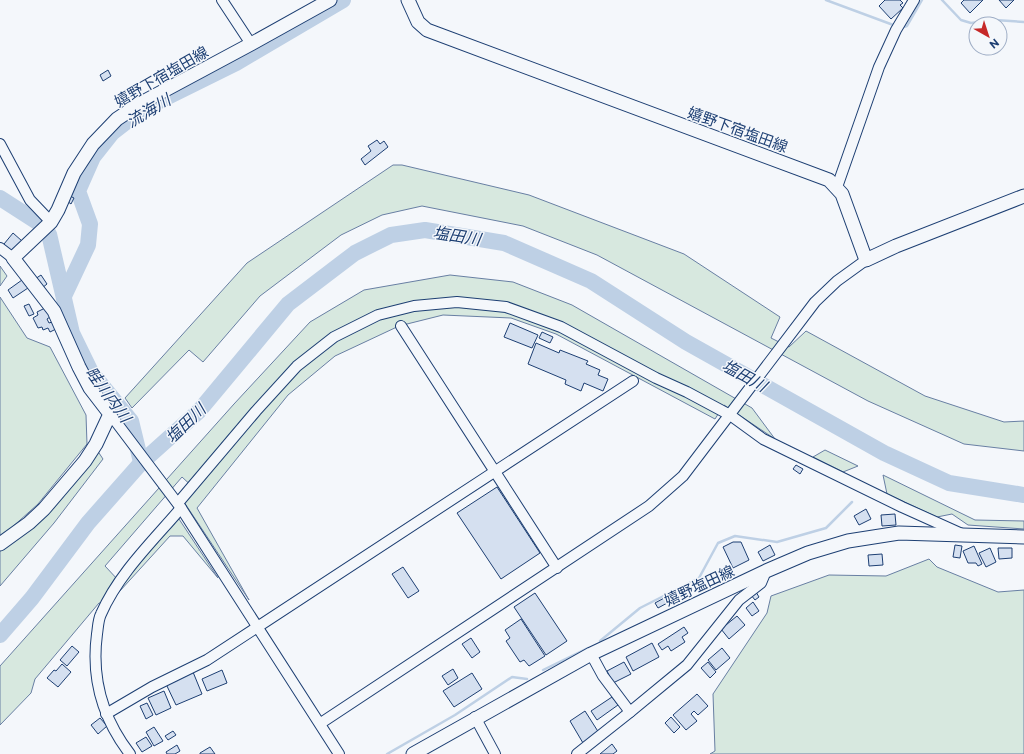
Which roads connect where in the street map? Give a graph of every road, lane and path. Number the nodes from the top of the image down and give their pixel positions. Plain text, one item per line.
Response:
1 (222, 0) edge
2 (330, 0) edge
3 (408, 0) edge
4 (914, 0) edge
5 (251, 44) junction
6 (0, 144) edge
7 (837, 187) junction
8 (1024, 196) edge
9 (51, 222) junction
10 (0, 248) edge
11 (13, 258) junction
12 (866, 260) junction
13 (401, 326) dead end
14 (633, 381) dead end
15 (110, 414) junction
16 (730, 415) junction
17 (495, 472) junction
18 (178, 503) junction
19 (964, 534) junction
20 (1024, 537) edge
21 (0, 544) edge
22 (557, 568) junction
23 (766, 571) junction
24 (258, 628) junction
25 (591, 654) junction
26 (630, 712) junction
27 (106, 714) junction
28 (476, 717) junction
29 (321, 723) junction
30 (130, 754) edge
31 (340, 754) edge
32 (413, 754) edge
33 (495, 754) edge
34 (577, 754) edge

1 - 5 street
2 - 5 main road, 嬉野下宿塩田線
3 - 7 main road, 嬉野下宿塩田線
4 - 7 street
5 - 9 main road, 嬉野下宿塩田線
6 - 9 street
7 - 12 main road
8 - 12 main road
9 - 11 main road, 嬉野下宿塩田線
10 - 11 street
11 - 15 main road
12 - 16 street
13 - 17 street
14 - 17 street
15 - 18 street
15 - 21 main road
16 - 18 street
16 - 19 street
16 - 22 street
17 - 22 street
17 - 24 street
18 - 24 street
18 - 27 street
19 - 20 main road, 嬉野塩田線
19 - 23 main road, 嬉野塩田線
22 - 29 street
23 - 25 main road, 嬉野塩田線
23 - 26 street
24 - 27 street
24 - 29 street
25 - 26 street
25 - 28 main road, 嬉野塩田線
26 - 34 street
27 - 30 street
28 - 32 main road, 嬉野塩田線
28 - 33 street
29 - 31 street

